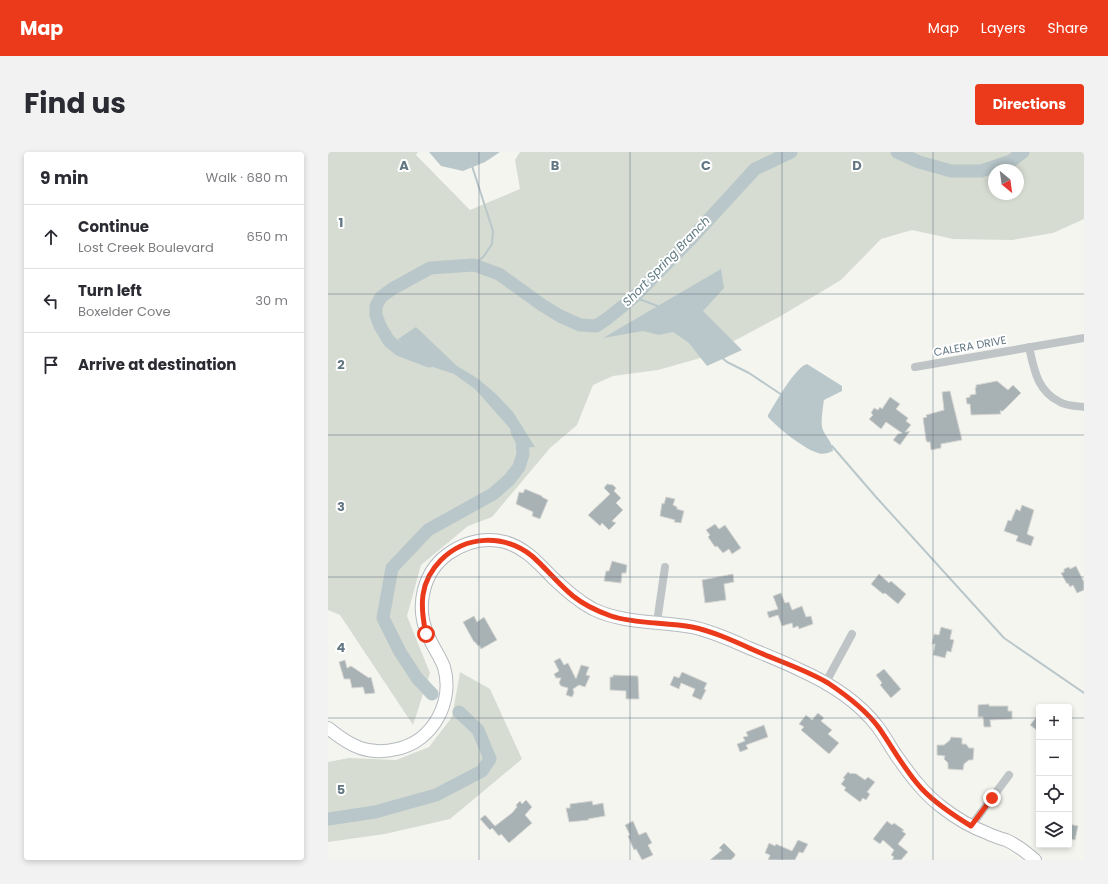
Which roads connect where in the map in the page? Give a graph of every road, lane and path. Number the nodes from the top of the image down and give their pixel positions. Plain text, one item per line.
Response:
1 (1084, 338) edge
2 (1029, 347) junction
3 (915, 367) dead end
4 (1084, 407) edge
5 (665, 567) dead end
6 (657, 622) junction
7 (852, 634) dead end
8 (826, 682) junction
9 (328, 728) edge
10 (1009, 775) dead end
11 (971, 826) junction
12 (1035, 860) edge

1 - 2 street, CALERA DRIVE
2 - 3 street, CALERA DRIVE
2 - 4 street
5 - 6 street
6 - 8 street
6 - 9 street
7 - 8 street
8 - 11 street
10 - 11 street
11 - 12 street

